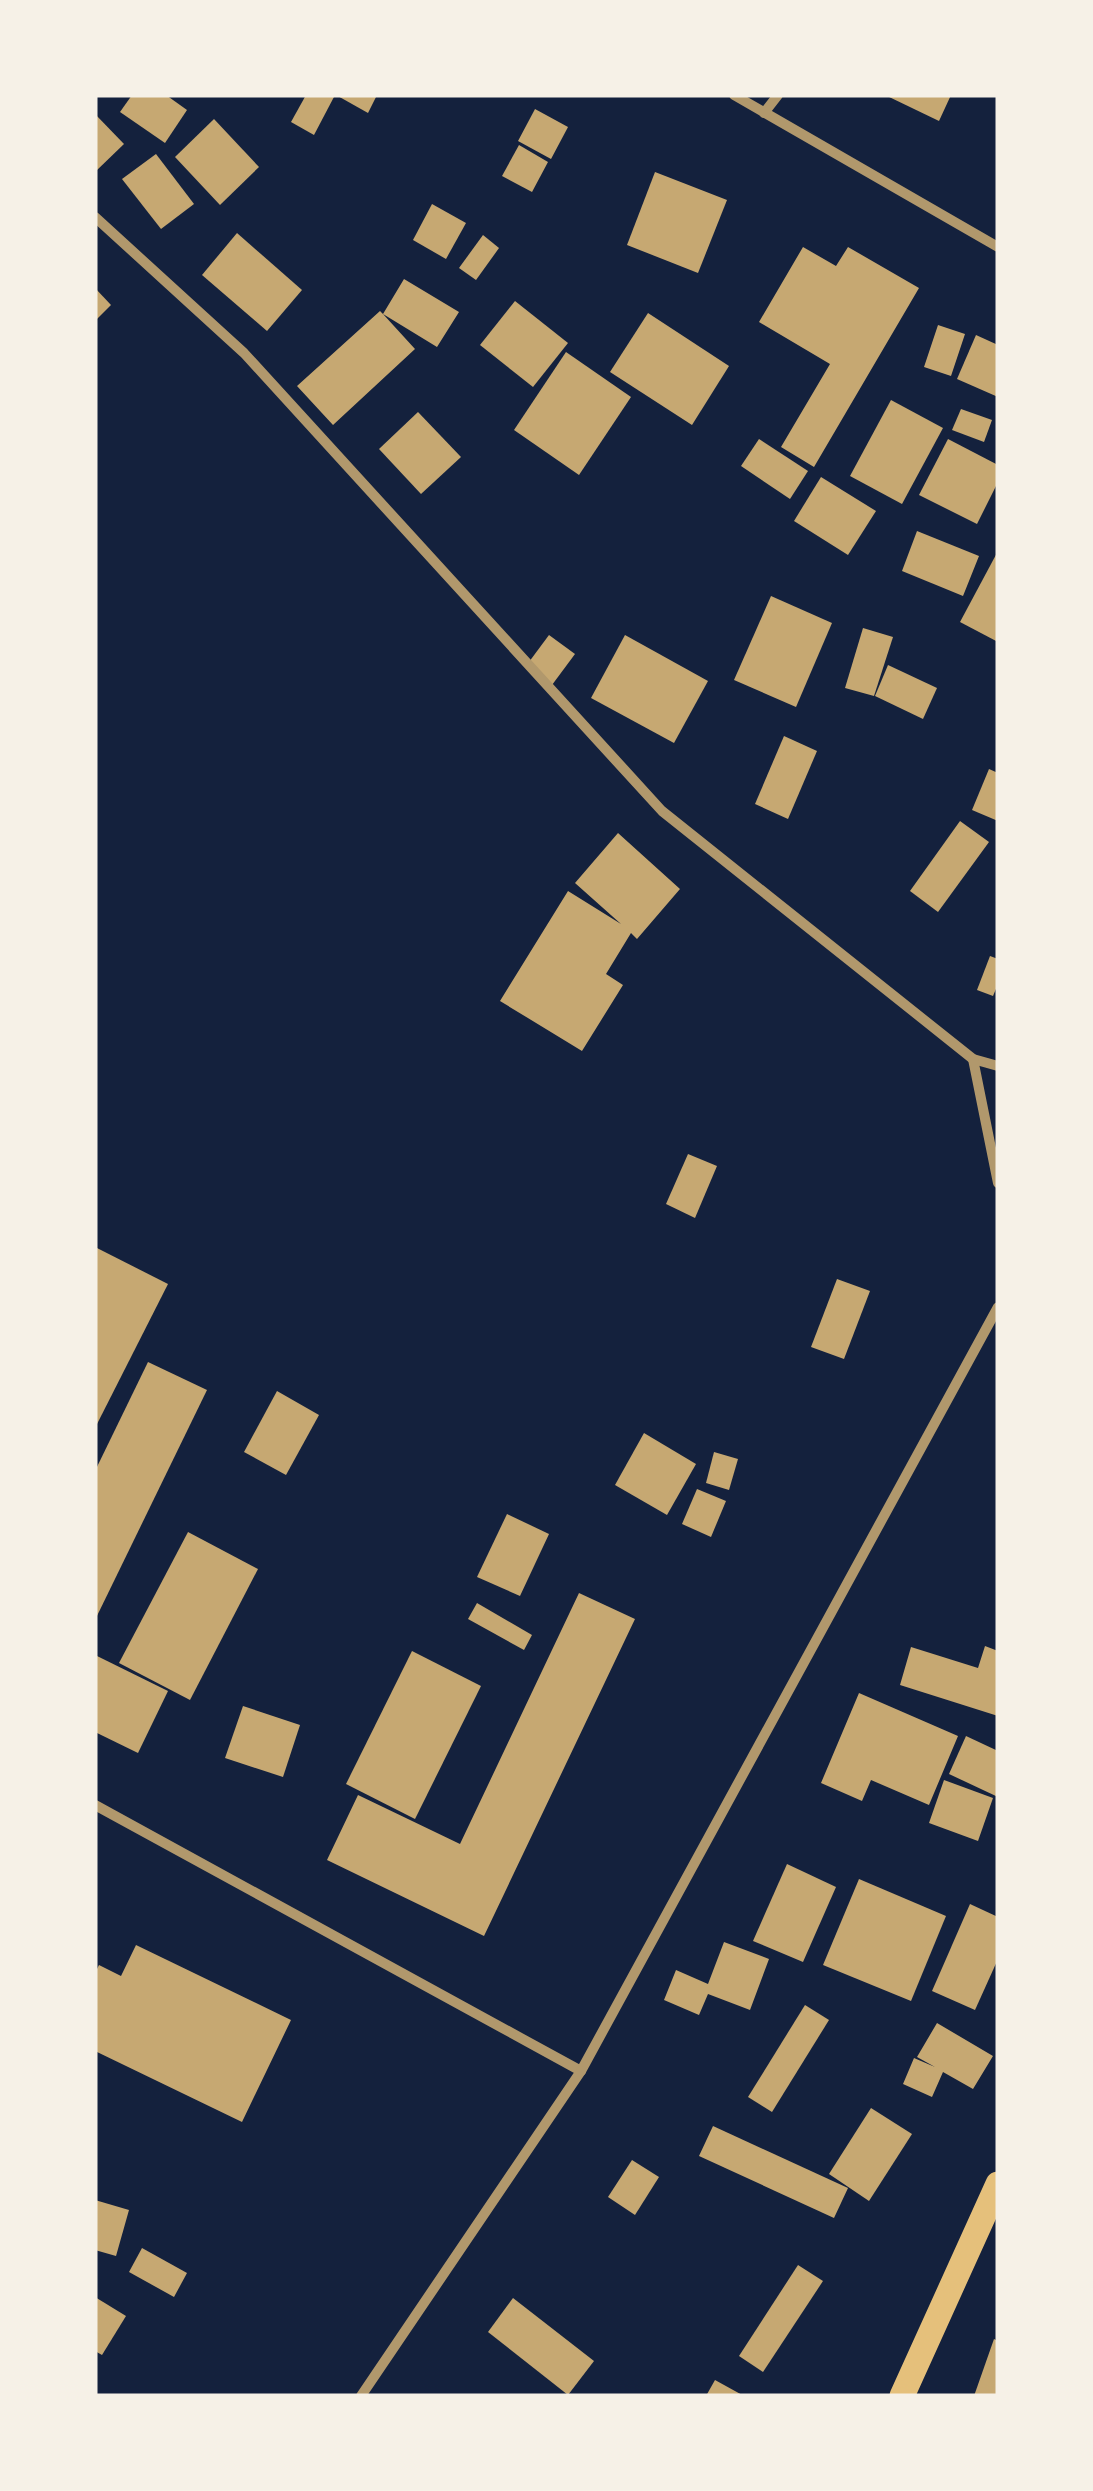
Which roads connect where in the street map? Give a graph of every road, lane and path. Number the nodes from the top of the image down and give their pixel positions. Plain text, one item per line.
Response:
1 (734, 95) edge
2 (778, 95) edge
3 (764, 113) junction
4 (95, 216) edge
5 (998, 247) edge
6 (972, 1059) junction
7 (998, 1066) edge
8 (998, 1183) edge
9 (998, 1306) edge
10 (95, 1805) edge
11 (581, 2071) junction
12 (996, 2193) edge
13 (361, 2396) edge
14 (902, 2396) edge

1 - 3 street
2 - 3 street
3 - 5 street
4 - 6 street
6 - 7 street
6 - 8 street
9 - 11 street
10 - 11 street
11 - 13 street
12 - 14 main road

